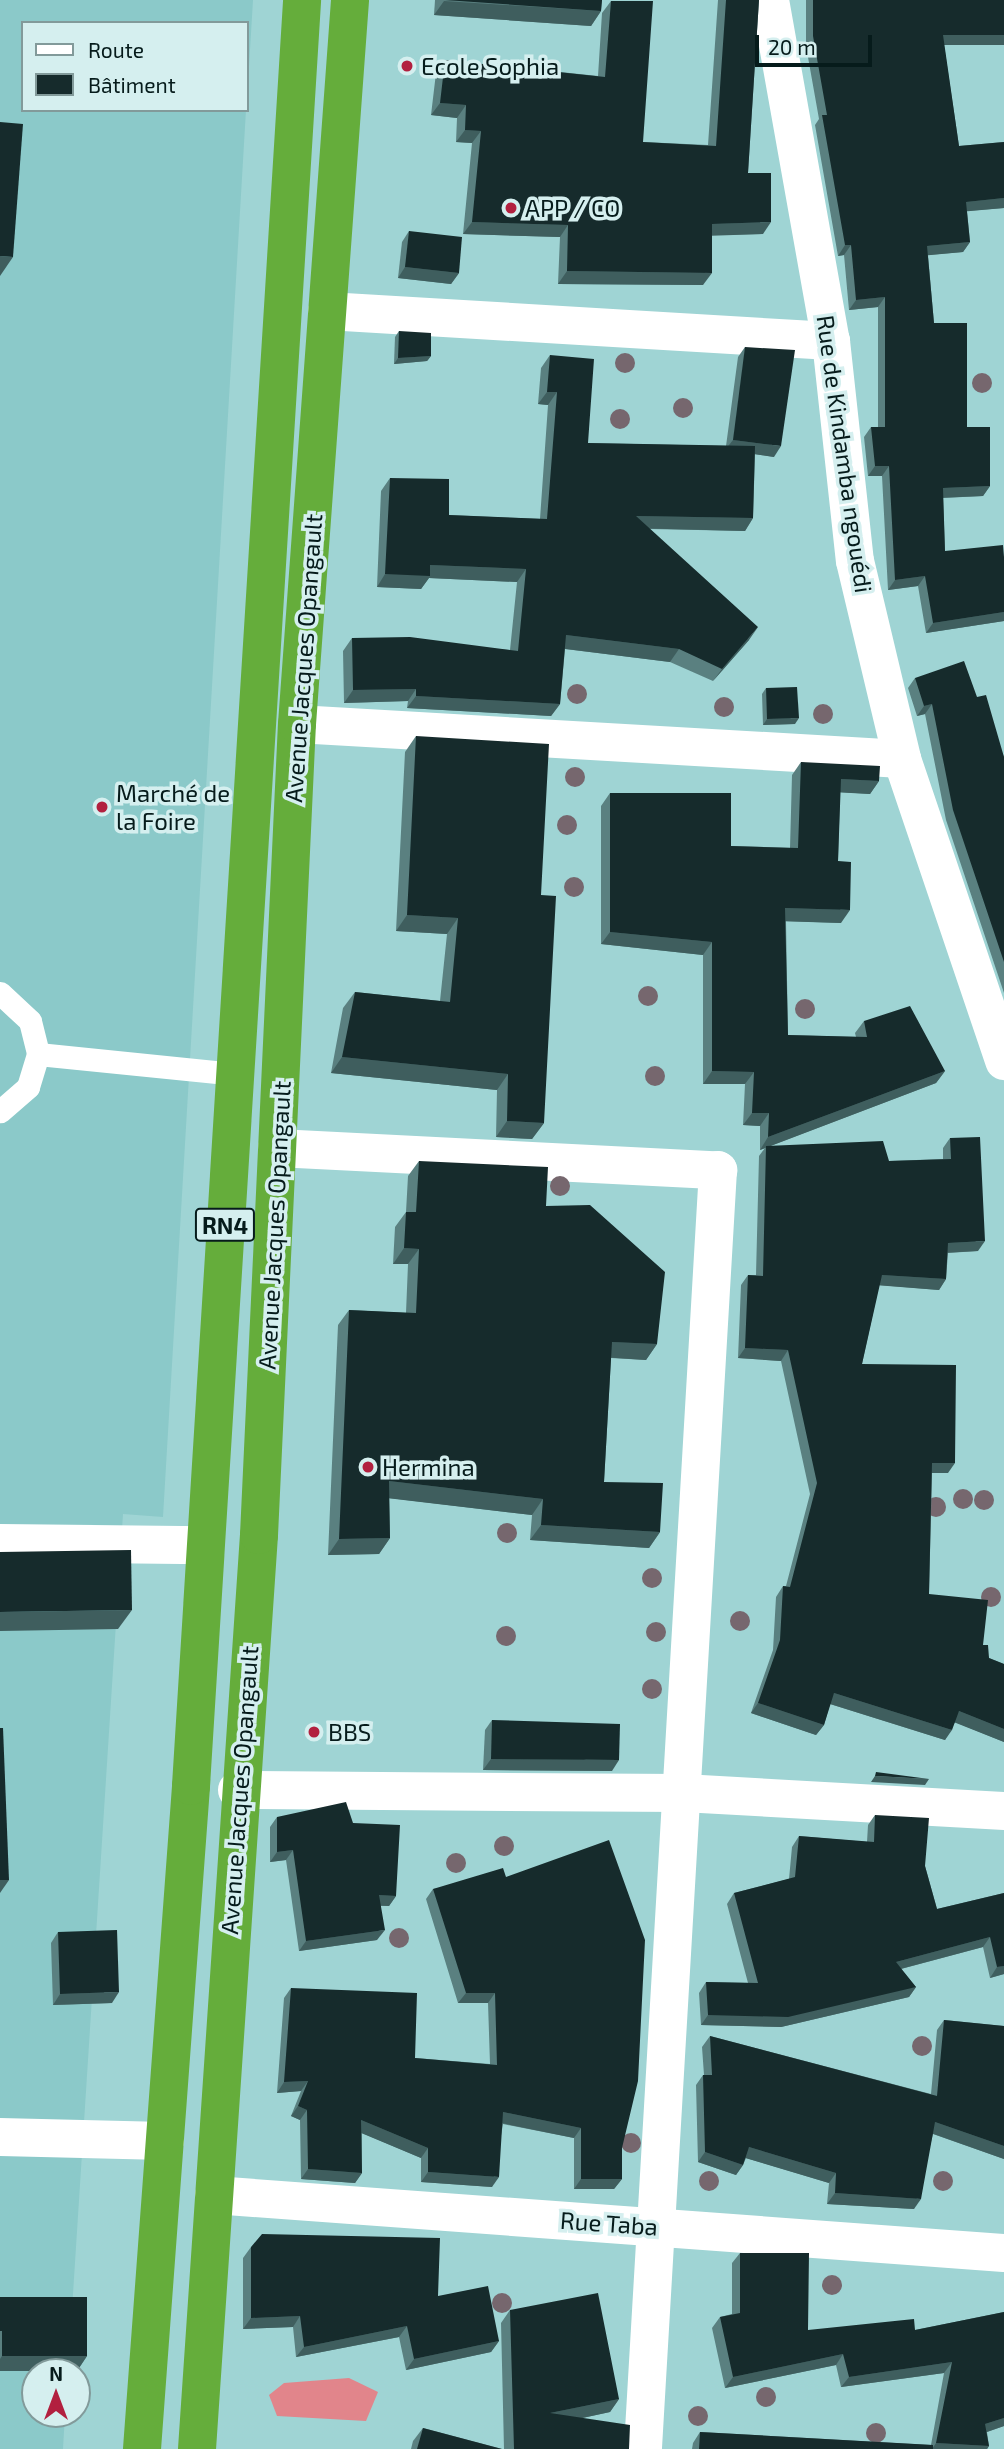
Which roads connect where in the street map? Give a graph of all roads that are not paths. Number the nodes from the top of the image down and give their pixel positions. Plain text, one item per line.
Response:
1 (302, 0) edge
2 (350, 0) edge
3 (770, 0) edge
4 (327, 311) junction
5 (831, 341) junction
6 (297, 724) junction
7 (902, 759) junction
8 (989, 960) edge
9 (0, 993) edge
10 (38, 1054) junction
11 (1004, 1060) edge
12 (234, 1074) junction
13 (0, 1111) edge
14 (277, 1148) junction
15 (0, 1543) edge
16 (205, 1545) junction
17 (237, 1790) junction
18 (683, 1793) junction
19 (1004, 1811) edge
20 (0, 2137) edge
21 (164, 2141) junction
22 (214, 2195) junction
23 (652, 2226) junction
24 (1004, 2253) edge
25 (142, 2449) edge
26 (197, 2449) edge
27 (643, 2449) edge

1 - 12 highway, RN4
2 - 4 highway, Avenue Jacques Opangault / RN4
3 - 5 street, Rue de Kindamba ngouédi
4 - 5 street
4 - 6 highway, Avenue Jacques Opangault / RN4
5 - 7 street, Rue de Kindamba ngouédi
6 - 7 street
6 - 14 highway, Avenue Jacques Opangault / RN4
7 - 8 street, Rue de Kindamba ngouédi
8 - 11 street, Rue de Kindamba ngouédi
9 - 10 lane
10 - 12 lane
10 - 13 lane
12 - 16 highway, RN4
14 - 17 highway, Avenue Jacques Opangault / RN4
14 - 18 street
15 - 16 street
16 - 21 highway, RN4
17 - 18 street
17 - 22 highway, Avenue Jacques Opangault / RN4
18 - 19 street
18 - 23 street
20 - 21 street
21 - 25 highway, RN4
22 - 23 street, Rue Taba
22 - 26 highway, Avenue Jacques Opangault / RN4
23 - 24 street, Rue Taba
23 - 27 street

